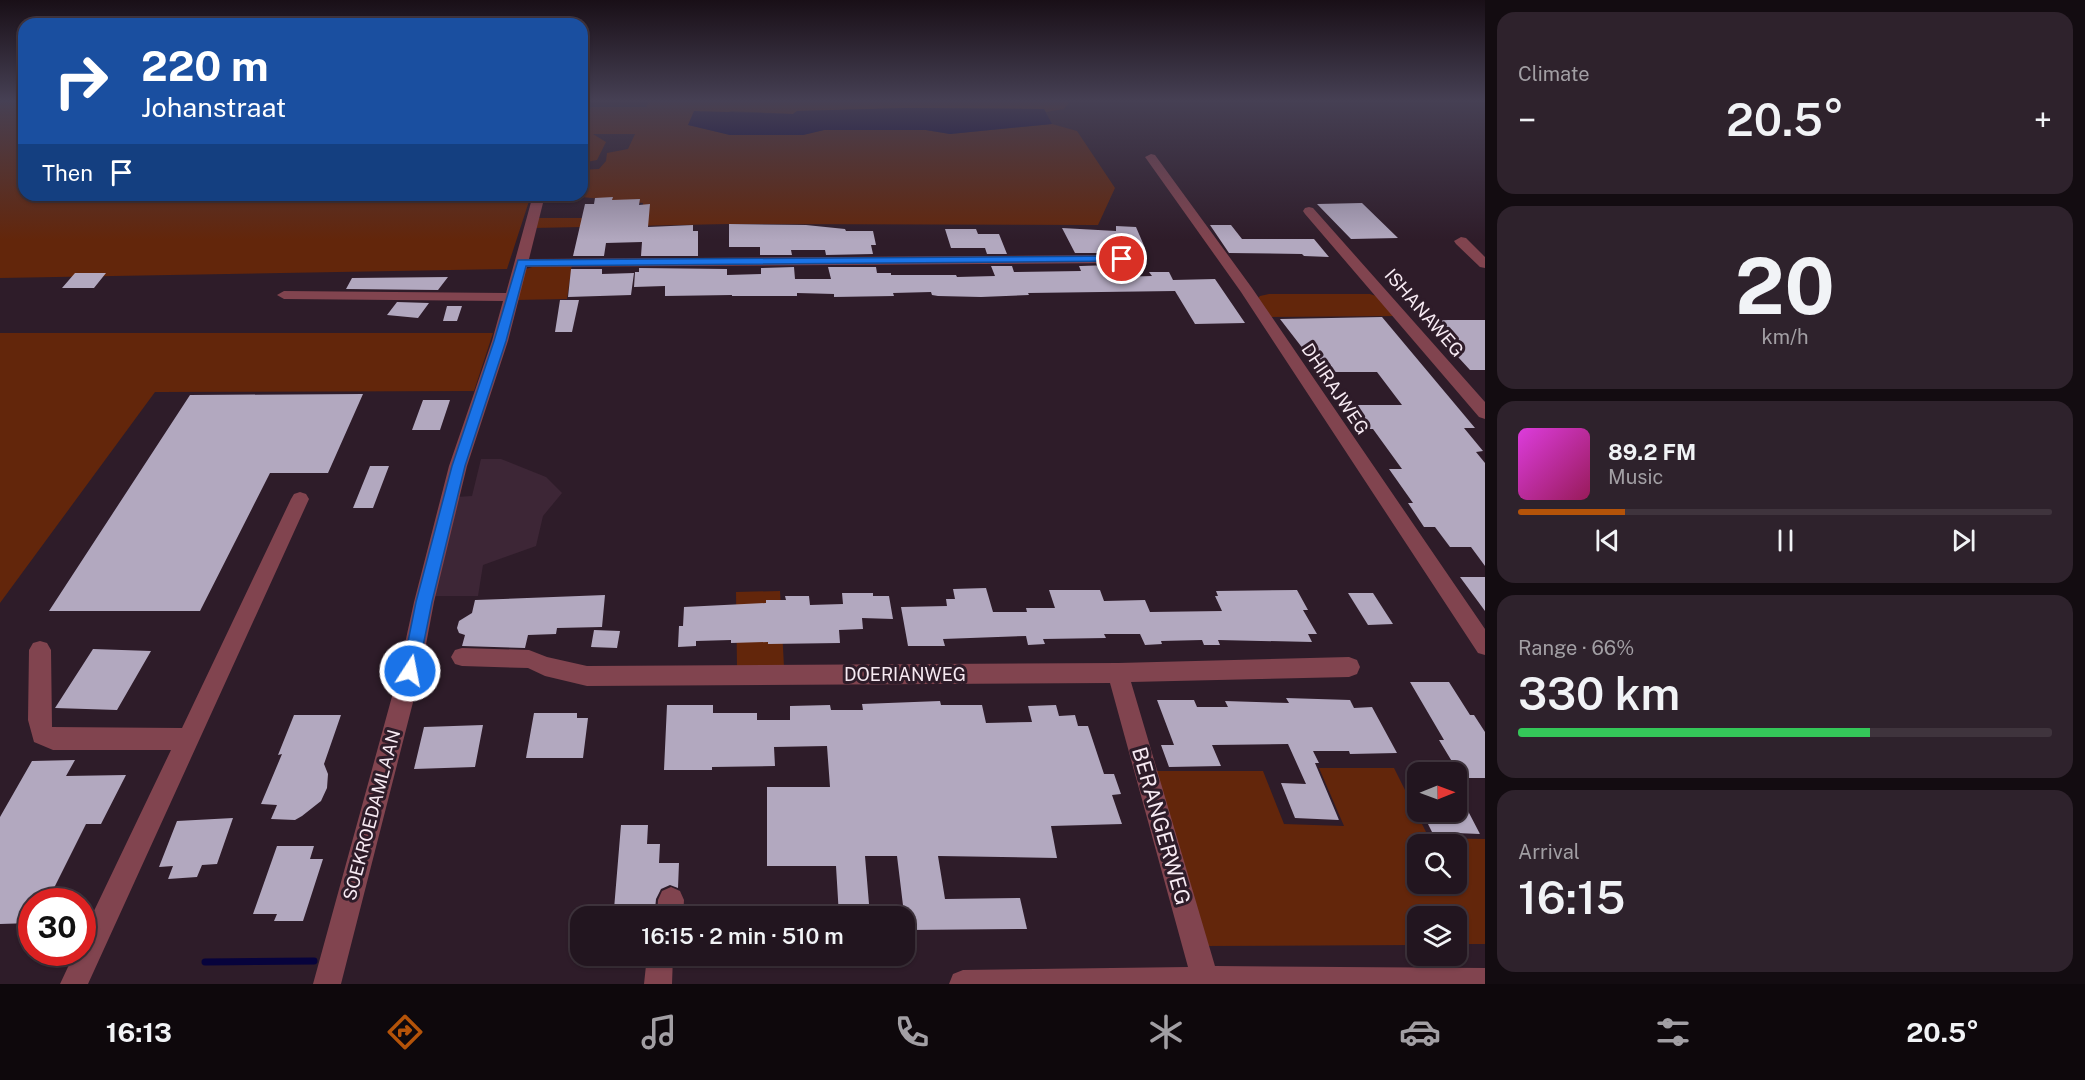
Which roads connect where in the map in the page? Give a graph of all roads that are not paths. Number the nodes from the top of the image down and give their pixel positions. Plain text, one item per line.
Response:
1 (1151, 157) dead end
2 (537, 201) edge
3 (1309, 211) dead end
4 (1461, 241) dead end
5 (1137, 256) dead end
6 (522, 263) junction
7 (1485, 264) edge
8 (284, 295) dead end
9 (512, 297) junction
10 (1485, 413) edge
11 (300, 499) dead end
12 (1485, 645) edge
13 (40, 650) dead end
14 (462, 657) dead end
15 (1349, 667) dead end
16 (1118, 673) junction
17 (188, 739) junction
18 (659, 966) edge
19 (1205, 980) junction
20 (1485, 982) edge
21 (74, 984) edge
22 (327, 984) edge
23 (658, 984) edge
24 (963, 984) edge

1 - 12 street, DHIRAJWEG
2 - 6 street, SOEKROEDAMLAAN
3 - 10 street, ISHANAWEG
4 - 7 street
5 - 6 street
6 - 9 street, SOEKROEDAMLAAN
8 - 9 street
9 - 22 street, SOEKROEDAMLAAN
11 - 17 street
13 - 17 street
14 - 16 street, DOERIANWEG
15 - 16 street, DOERIANWEG
16 - 19 street, BERANGERWEG
17 - 21 street
18 - 23 street
19 - 20 street
19 - 24 street

